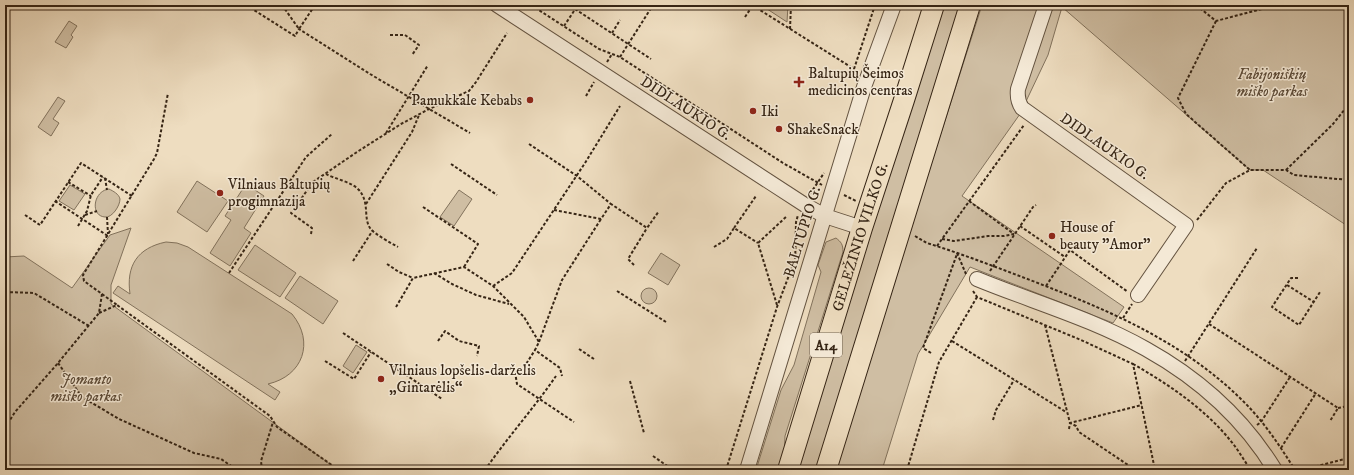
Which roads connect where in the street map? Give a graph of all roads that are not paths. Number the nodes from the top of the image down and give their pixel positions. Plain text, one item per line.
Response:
1 (497, 5) edge
2 (894, 5) edge
3 (934, 5) edge
4 (970, 5) edge
5 (1046, 5) edge
6 (825, 216) junction
7 (862, 228) junction
8 (975, 282) road end
9 (1137, 297) road end
10 (747, 470) edge
11 (788, 470) edge
12 (826, 470) edge
13 (1275, 470) edge

1 - 6 street, DIDLAUKIO G.
2 - 6 street, BALTUPIO G.
3 - 7 highway, GELEŽINIO VILKO G. / A14
4 - 12 highway, A14
5 - 9 street, DIDLAUKIO G.
6 - 7 street, DIDLAUKIO G.
6 - 10 street, BALTUPIO G.
7 - 11 highway, GELEŽINIO VILKO G. / A14
8 - 13 street

